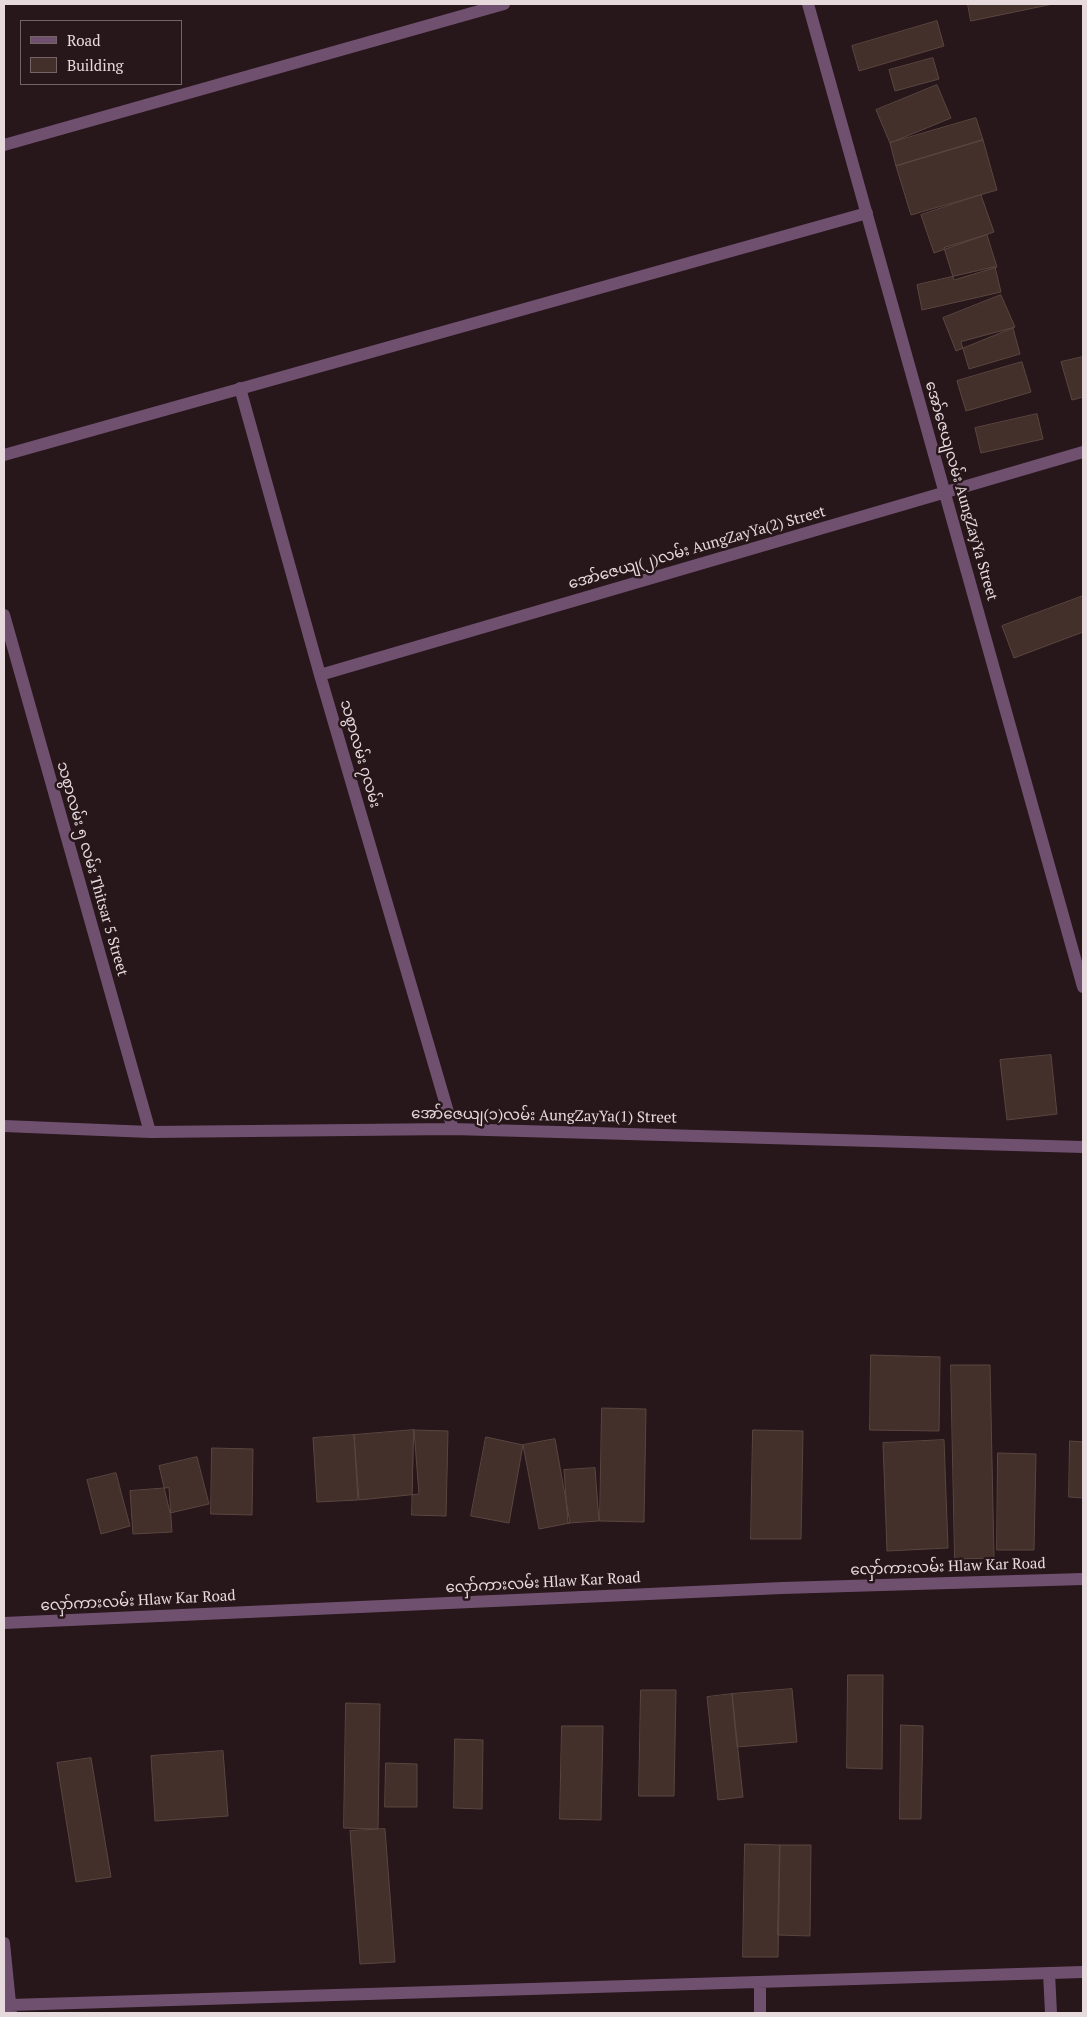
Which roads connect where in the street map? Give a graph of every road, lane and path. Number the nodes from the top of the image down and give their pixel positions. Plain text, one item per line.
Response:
1 (504, 4) edge
2 (808, 4) edge
3 (4, 145) edge
4 (867, 213) junction
5 (240, 388) junction
6 (1083, 452) edge
7 (4, 455) edge
8 (945, 492) junction
9 (4, 616) edge
10 (320, 675) junction
11 (1083, 988) edge
12 (4, 1126) edge
13 (452, 1129) junction
14 (150, 1132) junction
15 (1083, 1147) edge
16 (1083, 1579) edge
17 (4, 1623) edge
18 (4, 1944) edge
19 (1083, 1972) edge
20 (1050, 1974) junction
21 (760, 1982) junction
22 (10, 2009) edge
23 (760, 2013) edge
24 (1051, 2013) edge

1 - 3 street
2 - 4 street, အော်ဇေယျလမ်း AungZayYa Street
4 - 5 street
4 - 8 street, အော်ဇေယျလမ်း AungZayYa Street
5 - 7 street
5 - 10 street, သစွာလမ်း ၇လမ်း
6 - 8 street, အော်ဇေယျ(၂)လမ်း AungZayYa(2) Street
8 - 10 street, အော်ဇေယျ(၂)လမ်း AungZayYa(2) Street
8 - 11 street, အော်ဇေယျလမ်း AungZayYa Street
9 - 14 street, သစွာလမ်း ၅ လမ်း Thitsar 5 Street
10 - 13 street, သစွာလမ်း ၇လမ်း
12 - 14 street, အော်ဇေယျ(၁)လမ်း AungZayYa(1) Street
13 - 14 street, အော်ဇေယျ(၁)လမ်း AungZayYa(1) Street
13 - 15 street, အော်ဇေယျ(၁)လမ်း AungZayYa(1) Street
16 - 17 street, လှော်ကားလမ်း Hlaw Kar Road
18 - 22 street
19 - 20 street
20 - 21 street
20 - 24 street
21 - 22 street
21 - 23 street

